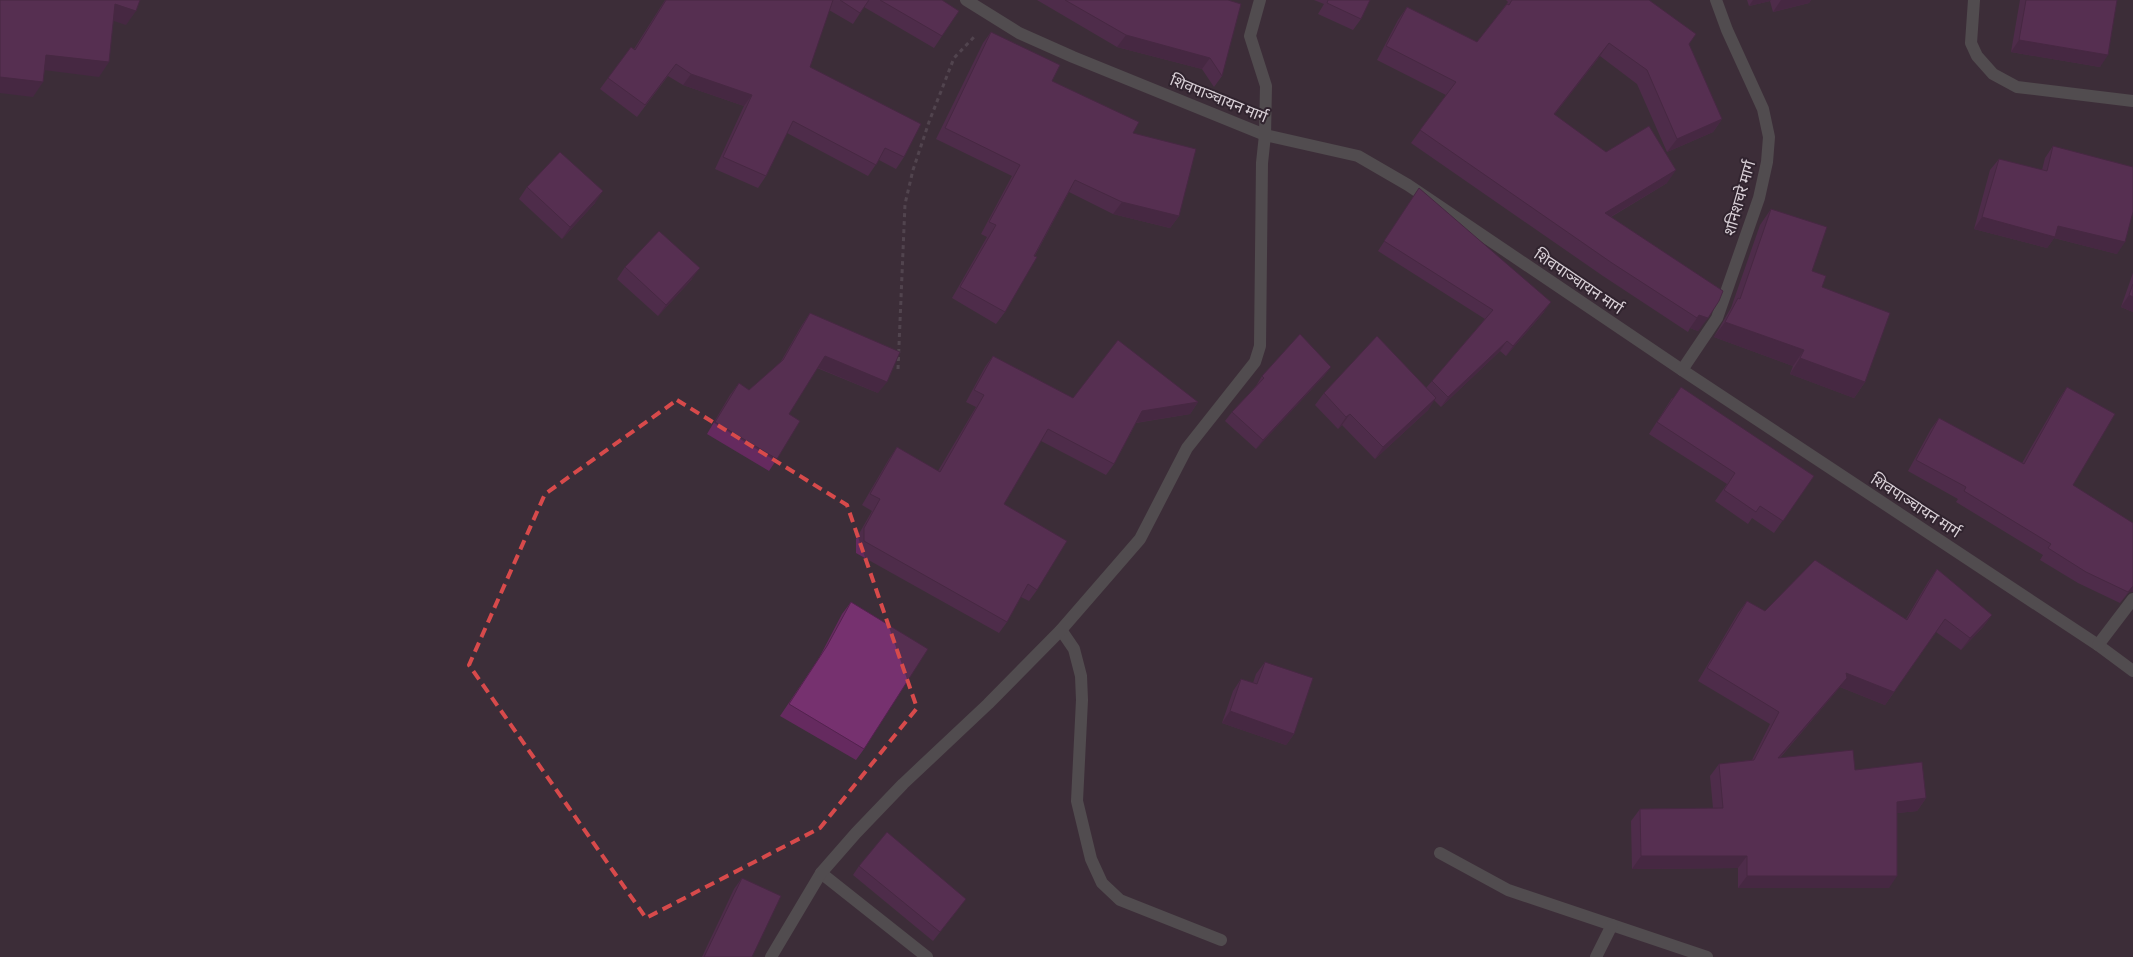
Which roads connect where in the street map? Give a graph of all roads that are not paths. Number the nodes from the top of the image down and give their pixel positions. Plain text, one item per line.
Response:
1 (966, 0) edge
2 (1260, 0) edge
3 (1716, 0) edge
4 (1974, 0) edge
5 (2133, 101) edge
6 (1265, 135) junction
7 (1682, 370) junction
8 (2133, 599) edge
9 (1061, 630) junction
10 (2098, 645) junction
11 (2133, 671) edge
12 (1440, 853) dead end
13 (821, 873) junction
14 (1612, 925) junction
15 (1221, 940) dead end
16 (771, 957) edge
17 (927, 957) edge
18 (1596, 957) edge
19 (1707, 957) edge

1 - 6 street, शिवपाञ्चायन मार्ग
2 - 6 street
3 - 7 street, शनिशचरे मार्ग
4 - 5 street
6 - 7 street, शिवपाञ्चायन मार्ग
6 - 9 street
7 - 10 street, शिवपाञ्चायन मार्ग
8 - 10 street
9 - 13 street
9 - 15 street
10 - 11 street, शिवपाञ्चायन मार्ग
12 - 14 street
13 - 16 street
13 - 17 street
14 - 18 street
14 - 19 street

